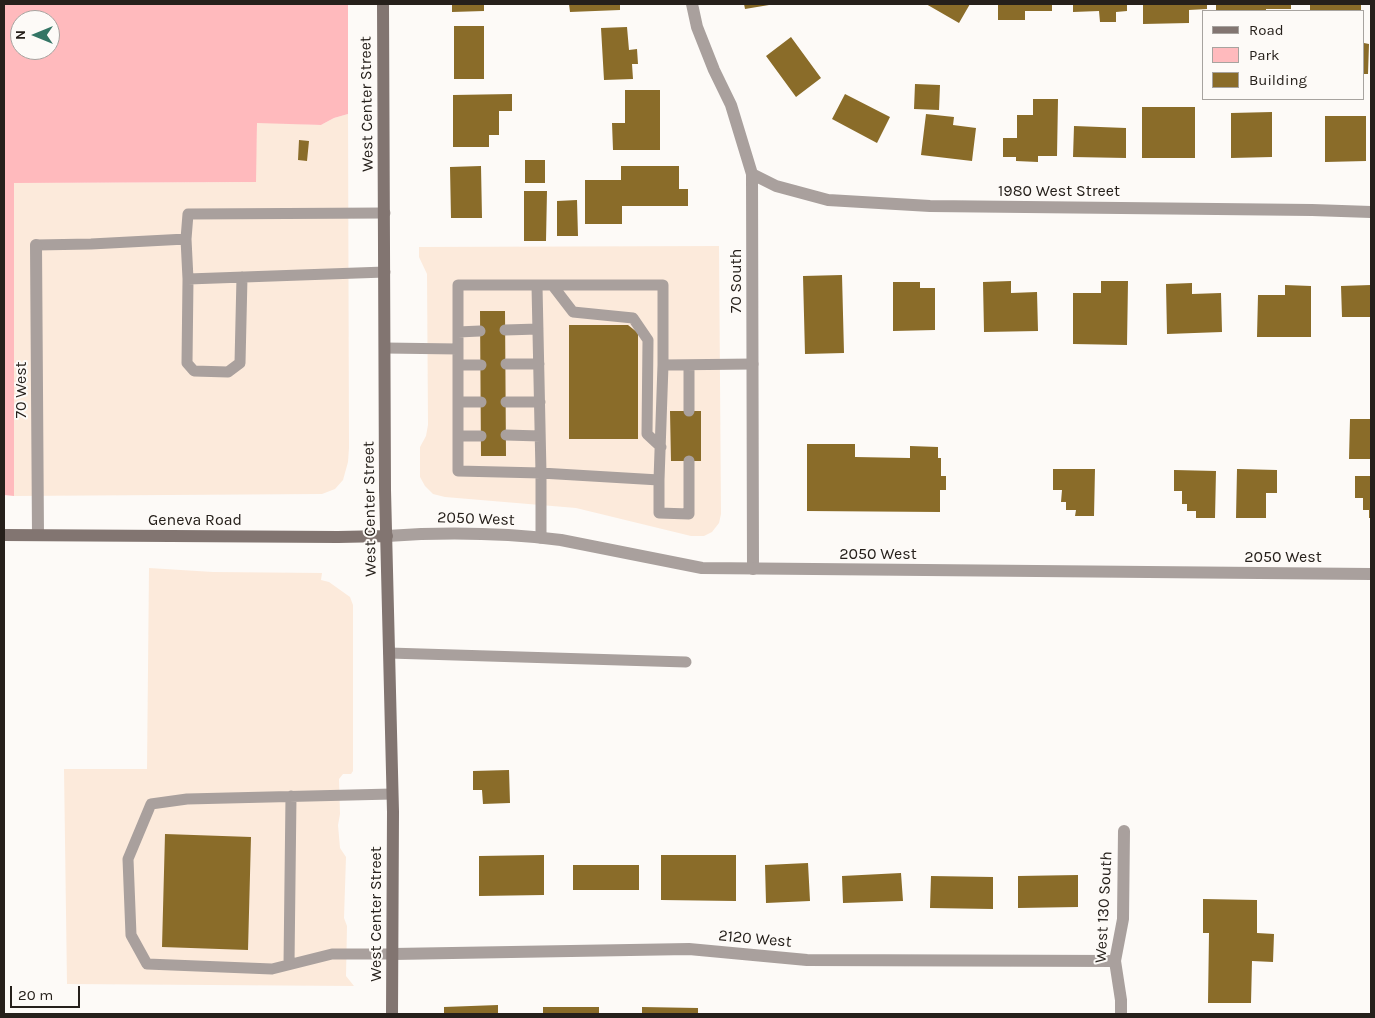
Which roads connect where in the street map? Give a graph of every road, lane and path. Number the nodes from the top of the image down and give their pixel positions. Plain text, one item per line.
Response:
1 (383, 4) edge
2 (692, 4) edge
3 (752, 174) junction
4 (385, 212) junction
5 (1371, 212) edge
6 (186, 239) junction
7 (36, 245) joint
8 (385, 272) junction
9 (242, 277) junction
10 (188, 279) junction
11 (536, 286) junction
12 (553, 286) junction
13 (538, 329) junction
14 (505, 330) dead end
15 (480, 331) dead end
16 (458, 332) junction
17 (385, 348) junction
18 (458, 349) junction
19 (506, 364) dead end
20 (539, 364) junction
21 (753, 364) junction
22 (459, 365) junction
23 (481, 365) dead end
24 (663, 365) junction
25 (689, 365) junction
26 (459, 402) junction
27 (481, 402) dead end
28 (506, 402) dead end
29 (540, 402) junction
30 (689, 411) dead end
31 (506, 435) dead end
32 (459, 436) junction
33 (481, 436) dead end
34 (540, 436) junction
35 (661, 447) junction
36 (689, 461) dead end
37 (541, 473) junction
38 (659, 480) junction
39 (4, 535) edge
40 (38, 536) junction
41 (387, 536) junction
42 (541, 538) junction
43 (754, 569) junction
44 (1371, 574) edge
45 (389, 653) junction
46 (686, 662) dead end
47 (392, 794) junction
48 (291, 796) junction
49 (1124, 831) dead end
50 (392, 954) junction
51 (1115, 961) junction
52 (289, 964) junction
53 (392, 1014) edge
54 (1121, 1014) edge

1 - 4 main road, West Center Street
2 - 3 street, 70 South
3 - 5 street, 1980 West Street
3 - 21 street, 70 South
4 - 6 lane
4 - 8 main road, West Center Street
6 - 7 lane
6 - 10 lane
7 - 40 street, 70 West
8 - 9 lane
8 - 17 main road, West Center Street
9 - 10 lane
9 - 10 lane
11 - 12 lane
11 - 13 lane
11 - 16 lane
12 - 24 lane
12 - 35 lane
13 - 14 lane
13 - 20 lane
15 - 16 lane
16 - 18 lane
17 - 18 lane
17 - 41 main road, West Center Street
18 - 22 lane
19 - 20 lane
20 - 29 lane
21 - 25 lane
21 - 43 street, 70 South
22 - 23 lane
22 - 26 lane
24 - 25 lane
24 - 35 lane
25 - 30 lane
26 - 27 lane
26 - 32 lane
28 - 29 lane
29 - 34 lane
31 - 34 lane
32 - 33 lane
32 - 37 lane
34 - 37 lane
35 - 38 lane
36 - 38 lane
37 - 38 lane
37 - 42 lane
39 - 40 main road, Geneva Road
40 - 41 main road, Geneva Road
41 - 42 street, 2050 West
41 - 45 main road, West Center Street
42 - 43 street, 2050 West
43 - 44 street, 2050 West
45 - 46 lane
45 - 47 main road, West Center Street
47 - 48 lane
47 - 50 main road, West Center Street
48 - 52 lane
48 - 52 lane
49 - 51 street, West 130 South
50 - 51 street, 2120 West
50 - 52 lane
50 - 53 main road, West Center Street
51 - 54 street, West 130 South

